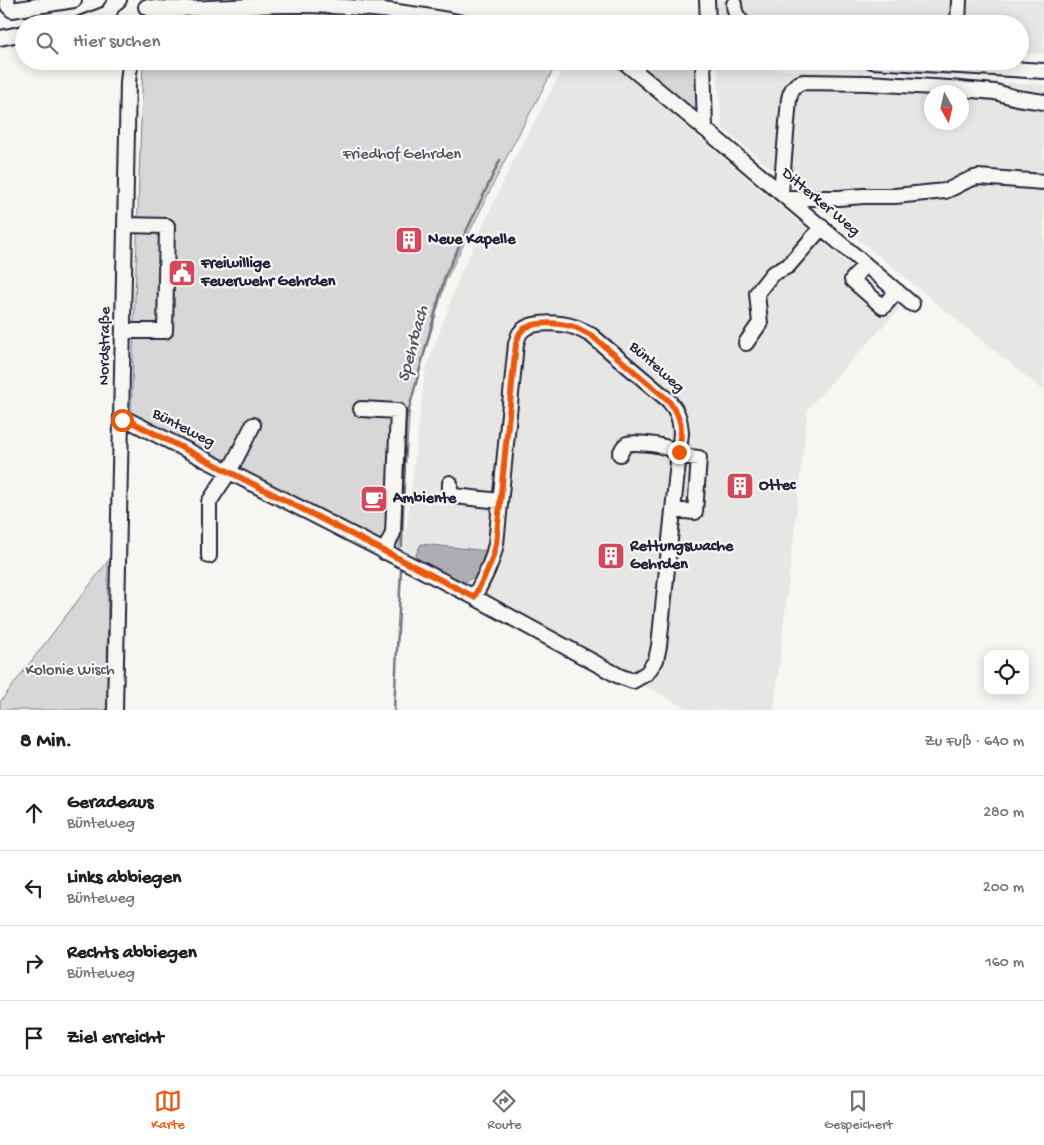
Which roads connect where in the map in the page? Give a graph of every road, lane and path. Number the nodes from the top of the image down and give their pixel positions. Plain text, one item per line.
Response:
1 (7, 0) edge
2 (74, 0) edge
3 (119, 0) edge
4 (707, 0) edge
5 (959, 0) edge
6 (142, 3) edge
7 (734, 4) dead end
8 (207, 8) junction
9 (110, 15) edge
10 (148, 15) edge
11 (178, 15) edge
12 (422, 15) edge
13 (708, 15) edge
14 (737, 15) edge
15 (958, 15) edge
16 (15, 36) edge
17 (0, 38) edge
18 (128, 70) edge
19 (634, 70) edge
20 (703, 70) edge
21 (1029, 70) edge
22 (1044, 71) edge
23 (1044, 102) edge
24 (705, 129) junction
25 (1044, 182) edge
26 (784, 195) junction
27 (125, 225) junction
28 (822, 227) junction
29 (865, 264) junction
30 (897, 291) junction
31 (912, 304) dead end
32 (123, 331) junction
33 (746, 343) dead end
34 (361, 409) dead end
35 (122, 420) junction
36 (253, 426) dead end
37 (620, 454) dead end
38 (679, 454) junction
39 (229, 472) junction
40 (450, 483) dead end
41 (500, 501) junction
42 (673, 510) junction
43 (384, 552) junction
44 (209, 556) dead end
45 (474, 597) junction
46 (115, 710) edge

1 - 2 street
3 - 9 street
4 - 13 street
5 - 15 street
6 - 8 street
6 - 10 street
7 - 14 street
8 - 11 street
8 - 12 street
16 - 17 street
18 - 27 street, Nordstraße
19 - 24 street, Ditterker Weg
20 - 24 street
21 - 22 street
23 - 26 street
24 - 26 street, Ditterker Weg
25 - 26 street
26 - 28 street, Ditterker Weg
27 - 32 street, Nordstraße
27 - 32 street
28 - 29 street, Ditterker Weg
28 - 33 street
29 - 30 street, Ditterker Weg
29 - 30 street
30 - 31 street, Ditterker Weg
32 - 35 street, Nordstraße
34 - 43 street
35 - 39 street, Bünteweg
35 - 46 street, Nordstraße
36 - 39 street
37 - 38 street
38 - 41 street, Bünteweg
38 - 42 street, Bünteweg
38 - 42 street
39 - 43 street, Bünteweg
39 - 44 street
40 - 41 street
41 - 45 street, Bünteweg
42 - 45 street, Bünteweg
43 - 45 street, Bünteweg

